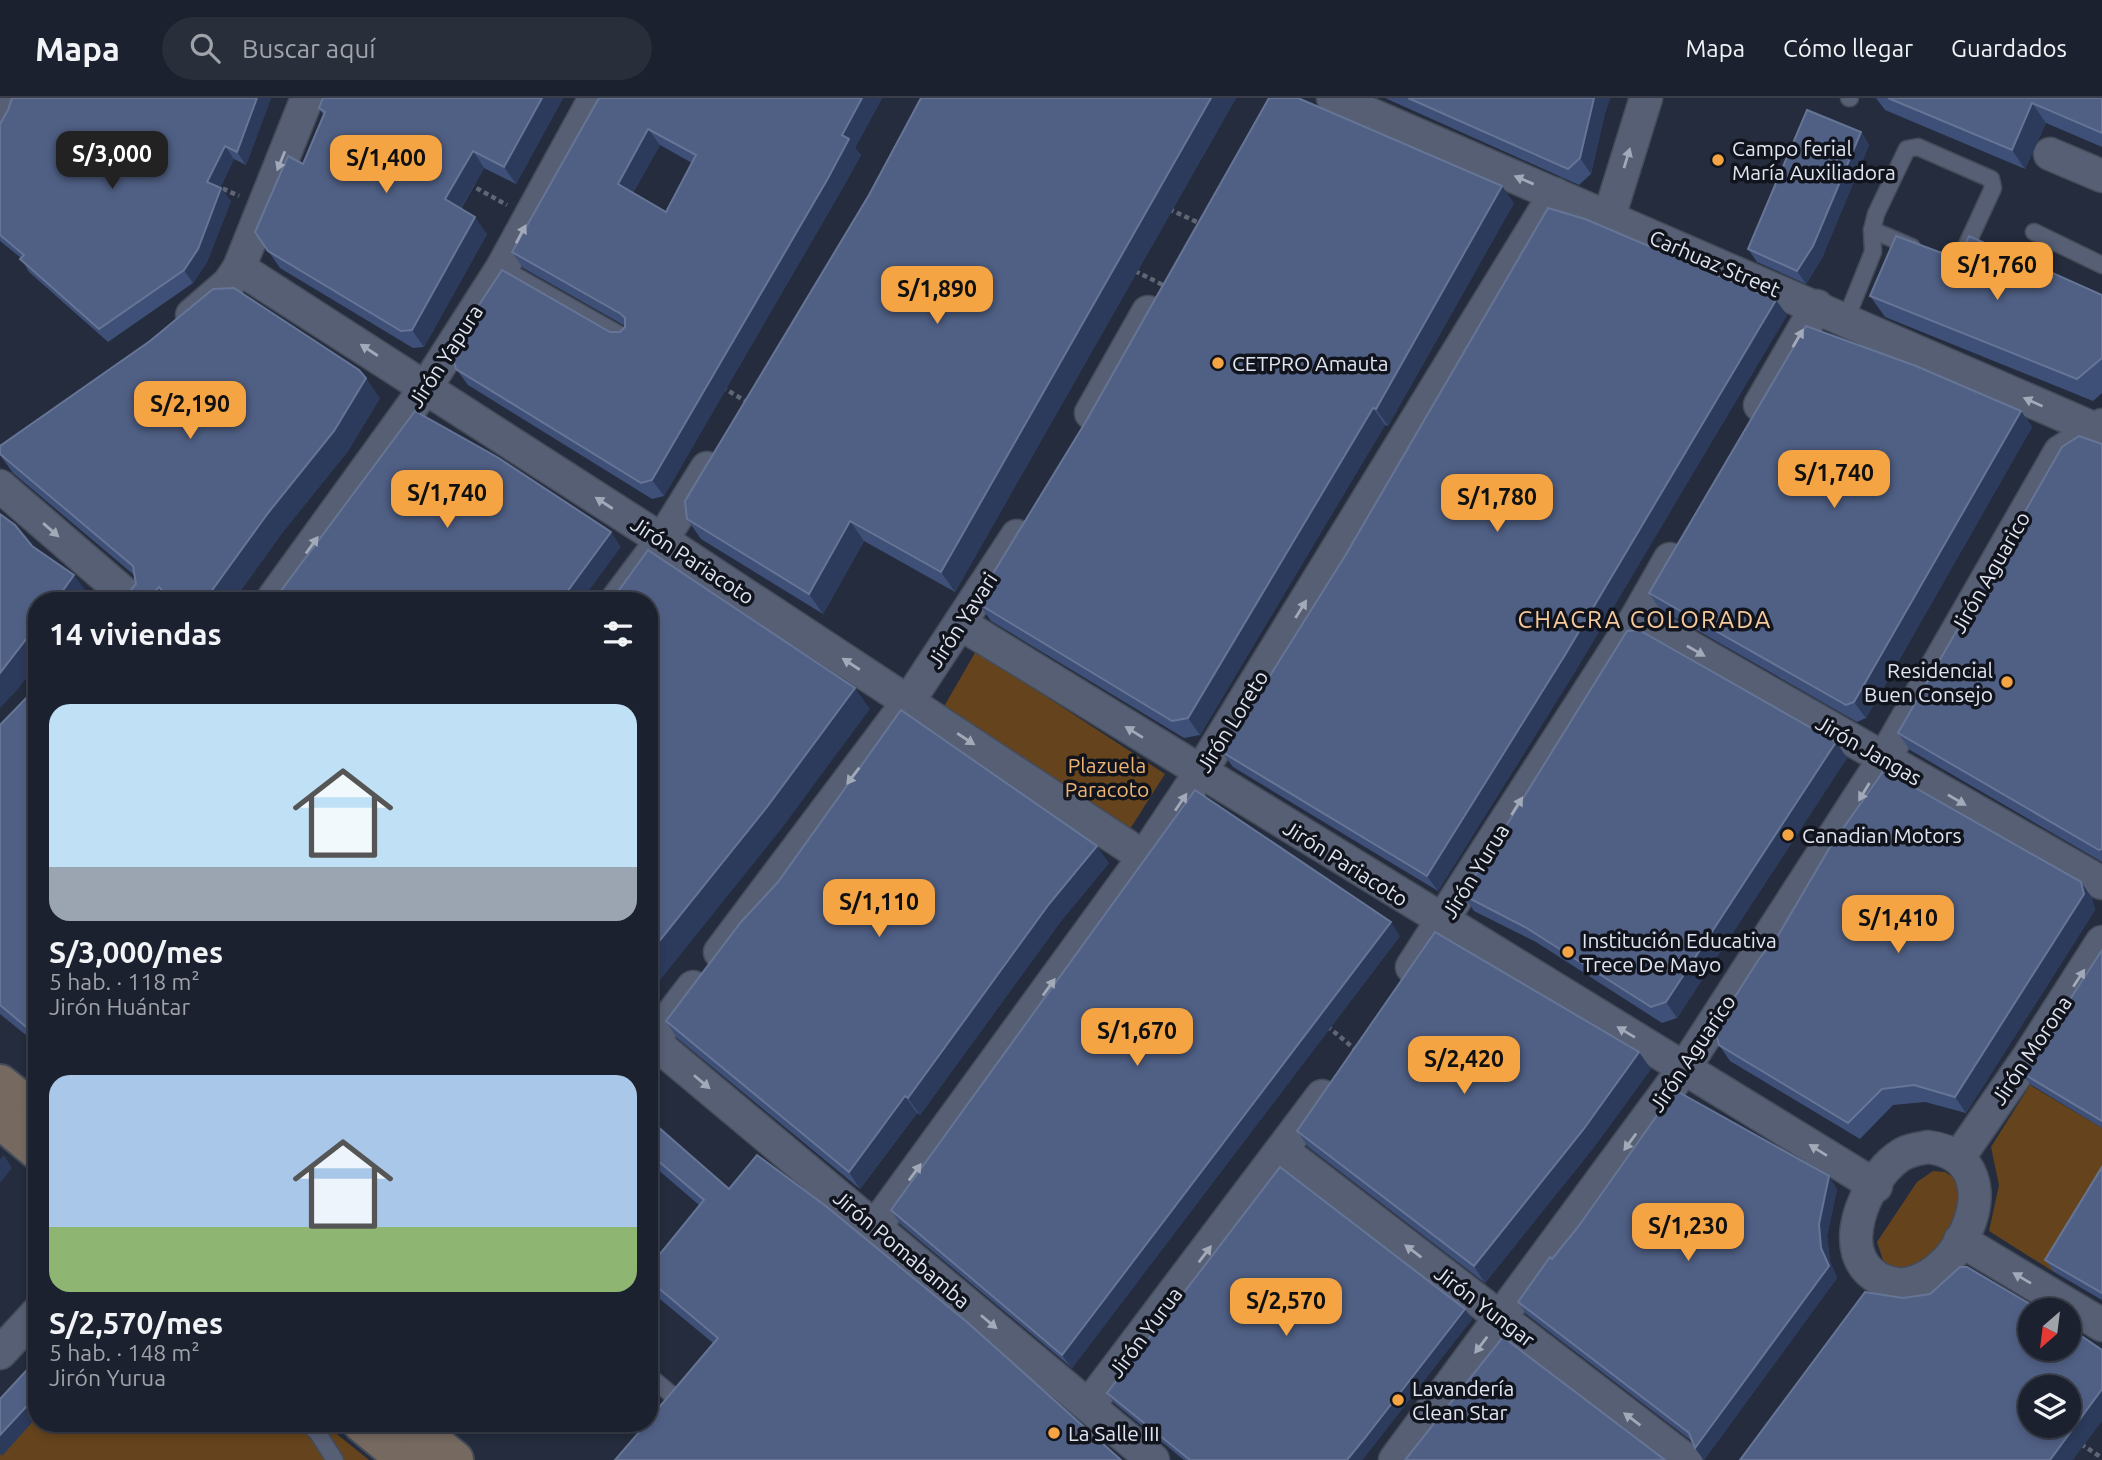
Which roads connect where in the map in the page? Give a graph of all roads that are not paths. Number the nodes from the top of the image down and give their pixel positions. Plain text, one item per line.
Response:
1 (6, 98) edge
2 (307, 98) edge
3 (595, 98) edge
4 (1333, 98) edge
5 (1646, 98) edge
6 (0, 113) edge
7 (2050, 154) dead end
8 (2102, 176) edge
9 (1555, 194) junction
10 (1609, 217) junction
11 (1872, 230) junction
12 (2034, 232) dead end
13 (1928, 254) edge
14 (1951, 264) edge
15 (2102, 265) edge
16 (239, 268) junction
17 (502, 268) junction
18 (1163, 285) edge
19 (1817, 306) junction
20 (1846, 319) junction
21 (166, 334) edge
22 (627, 339) edge
23 (426, 387) junction
24 (748, 403) edge
25 (1748, 426) edge
26 (2100, 429) edge
27 (1079, 433) edge
28 (0, 485) edge
29 (1032, 512) edge
30 (1685, 533) edge
31 (662, 540) junction
32 (121, 592) edge
33 (278, 592) edge
34 (623, 592) edge
35 (1637, 617) junction
36 (961, 624) junction
37 (908, 702) junction
38 (1884, 759) junction
39 (1200, 774) junction
40 (1144, 856) junction
41 (2102, 883) edge
42 (1443, 922) junction
43 (2102, 943) edge
44 (1392, 997) edge
45 (658, 1030) edge
46 (658, 1045) edge
47 (1356, 1050) edge
48 (1685, 1067) junction
49 (0, 1084) edge
50 (22, 1134) edge
51 (1283, 1151) junction
52 (1959, 1157) junction
53 (1876, 1186) junction
54 (876, 1227) junction
55 (1960, 1240) junction
56 (1501, 1318) junction
57 (28, 1323) edge
58 (2102, 1325) edge
59 (0, 1353) edge
60 (658, 1383) edge
61 (1089, 1405) junction
62 (671, 1419) edge
63 (317, 1432) edge
64 (373, 1432) edge
65 (421, 1432) edge
66 (335, 1460) edge
67 (407, 1460) edge
68 (454, 1460) edge
69 (1153, 1460) edge
70 (1395, 1460) edge
71 (1686, 1460) edge

1 - 6 street
2 -> 16 street
17 -> 3 street, Jirón Yapura
9 -> 4 street, Carhuaz Street
10 -> 5 street
7 - 8 street
9 - 10 street, Carhuaz Street
39 -> 9 street, Jirón Loreto
10 - 19 street, Carhuaz Street
11 - 13 lane
11 - 14 lane
11 - 20 lane
12 - 15 lane
16 - 21 street
23 -> 16 street, Jirón Pariacoto
17 - 22 lane
17 - 23 street, Jirón Yapura
18 - 27 street
19 - 20 street, Carhuaz Street
25 -> 19 street
26 -> 20 street, Carhuaz Street
31 -> 23 street, Jirón Pariacoto
33 -> 23 street, Jirón Yapura
24 - 31 street
26 - 38 street, Jirón Aguarico
28 -> 32 street
29 - 36 street, Jirón Yavari
30 - 35 street, Jirón Yurua
31 - 34 street
37 -> 31 street, Jirón Pariacoto
35 -> 38 street, Jirón Jangas
42 -> 35 street, Jirón Yurua
36 - 37 street, Jirón Yavari
39 -> 36 street, Jirón Pariacoto
37 -> 40 street, Jirón Pariacoto
37 -> 45 street, Jirón Yavari
38 -> 41 street, Jirón Jangas
38 -> 48 street, Jirón Aguarico
40 -> 39 street, Jirón Loreto
39 - 42 street, Jirón Pariacoto
54 -> 40 street, Jirón Loreto
42 - 44 street, Jirón Yurua
48 -> 42 street, Jirón Pariacoto
52 -> 43 street, Jirón Morona
46 -> 54 street, Jirón Pomabamba
47 - 51 street, Jirón Yurua
53 -> 48 street, Jirón Pariacoto
48 -> 56 street, Jirón Aguarico
49 - 50 main road
56 -> 51 street, Jirón Yungar
61 -> 51 street, Jirón Yurua
52 - 53 street
52 - 55 street
53 - 55 street
54 -> 61 street, Jirón Pomabamba
58 -> 55 street
56 -> 70 street, Jirón Aguarico
71 -> 56 street, Jirón Yungar
57 - 59 street
60 - 62 lane
61 - 69 street, Jirón Pomabamba
63 - 66 lane
64 - 67 main road
65 - 68 main road

